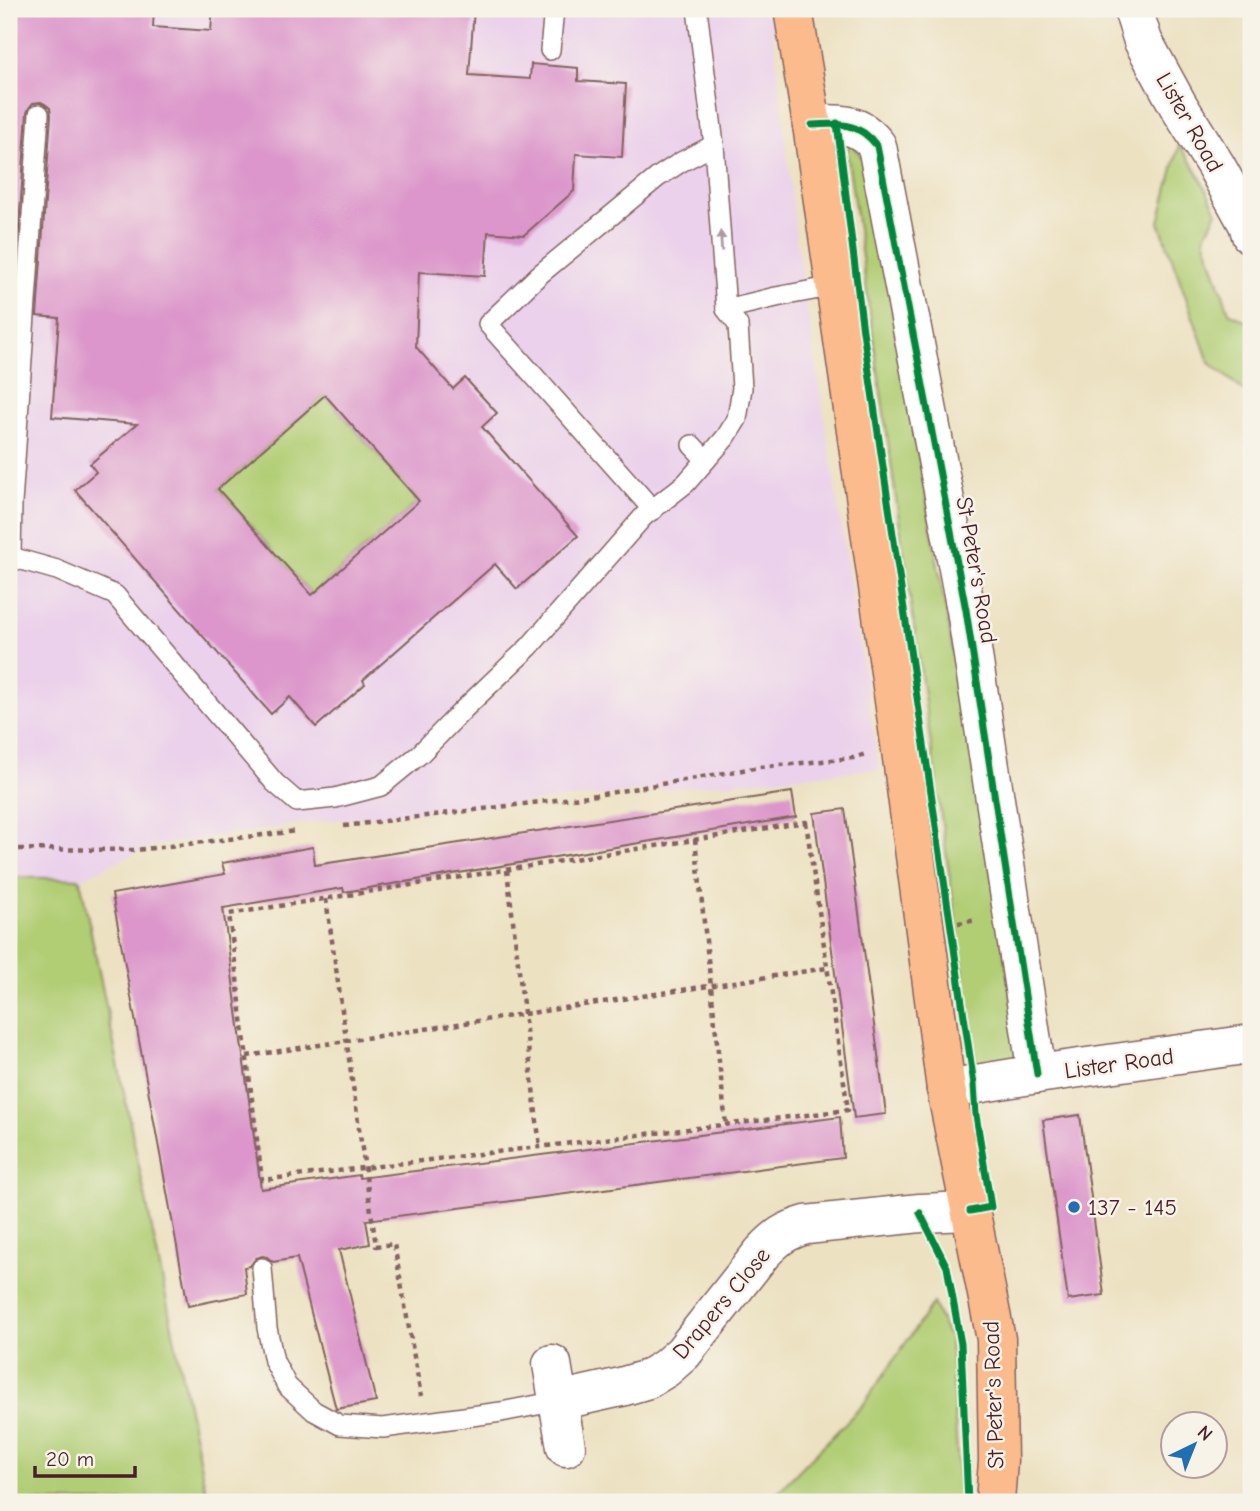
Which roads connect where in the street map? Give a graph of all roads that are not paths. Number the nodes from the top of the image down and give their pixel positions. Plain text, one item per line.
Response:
1 (554, 9) edge
2 (696, 9) edge
3 (793, 9) edge
4 (1133, 9) edge
5 (550, 50) dead end
6 (39, 114) dead end
7 (812, 125) junction
8 (714, 145) junction
9 (1251, 235) edge
10 (835, 286) junction
11 (726, 309) junction
12 (692, 445) dead end
13 (706, 460) junction
14 (653, 510) junction
15 (10, 559) edge
16 (1251, 1044) edge
17 (1037, 1074) junction
18 (946, 1089) junction
19 (970, 1211) junction
20 (262, 1268) dead end
21 (555, 1382) junction
22 (566, 1447) dead end
23 (995, 1502) edge

1 - 5 lane
2 - 8 lane
3 - 7 main road, St Peter's Road
4 - 9 street, Lister Road
6 - 15 lane
7 - 10 main road, St Peter's Road
7 - 17 street, St Peter's Road
11 -> 8 lane
8 - 14 lane
10 - 11 lane
10 - 18 main road, St Peter's Road
11 - 13 lane
12 - 13 lane
13 - 14 lane
14 - 15 lane
16 - 17 street, Lister Road
17 - 18 street, Lister Road
18 - 19 main road, St Peter's Road
19 - 21 street, Drapers Close
19 - 23 main road, St Peter's Road
20 - 21 lane
21 - 22 street

